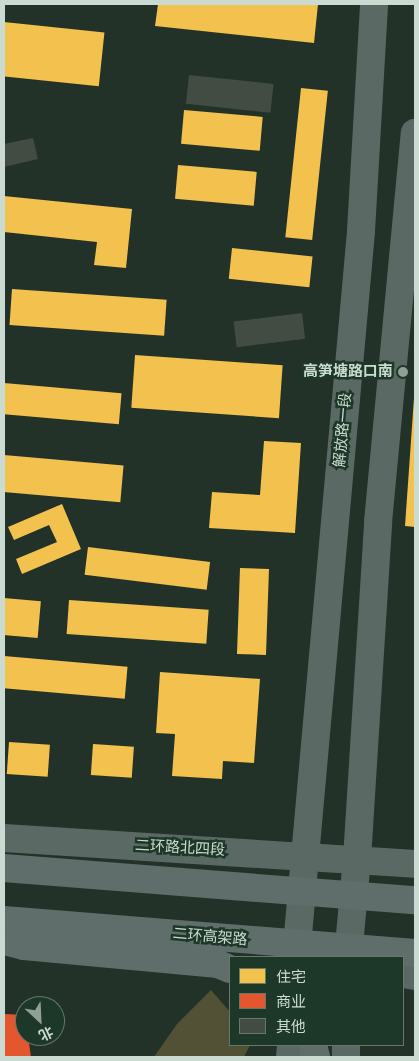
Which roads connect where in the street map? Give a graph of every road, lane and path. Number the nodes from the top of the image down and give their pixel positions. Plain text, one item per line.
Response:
1 (374, 4) edge
2 (415, 133) edge
3 (4, 838) edge
4 (305, 855) junction
5 (357, 859) junction
6 (415, 864) edge
7 (4, 868) edge
8 (415, 900) edge
9 (4, 920) edge
10 (4, 941) edge
11 (415, 953) edge
12 (296, 956) edge
13 (348, 956) edge
14 (229, 957) edge
15 (229, 969) edge

1 - 4 main road, 解放路一段
2 - 5 main road
3 - 4 main road, 二环路北四段
4 - 5 main road, 二环路北四段
4 - 12 main road, 解放路一段
5 - 6 main road, 二环路北四段
5 - 13 main road
7 - 8 highway, bridge
9 - 11 highway, 二环高架路, bridge
10 - 14 main road
10 - 15 highway

